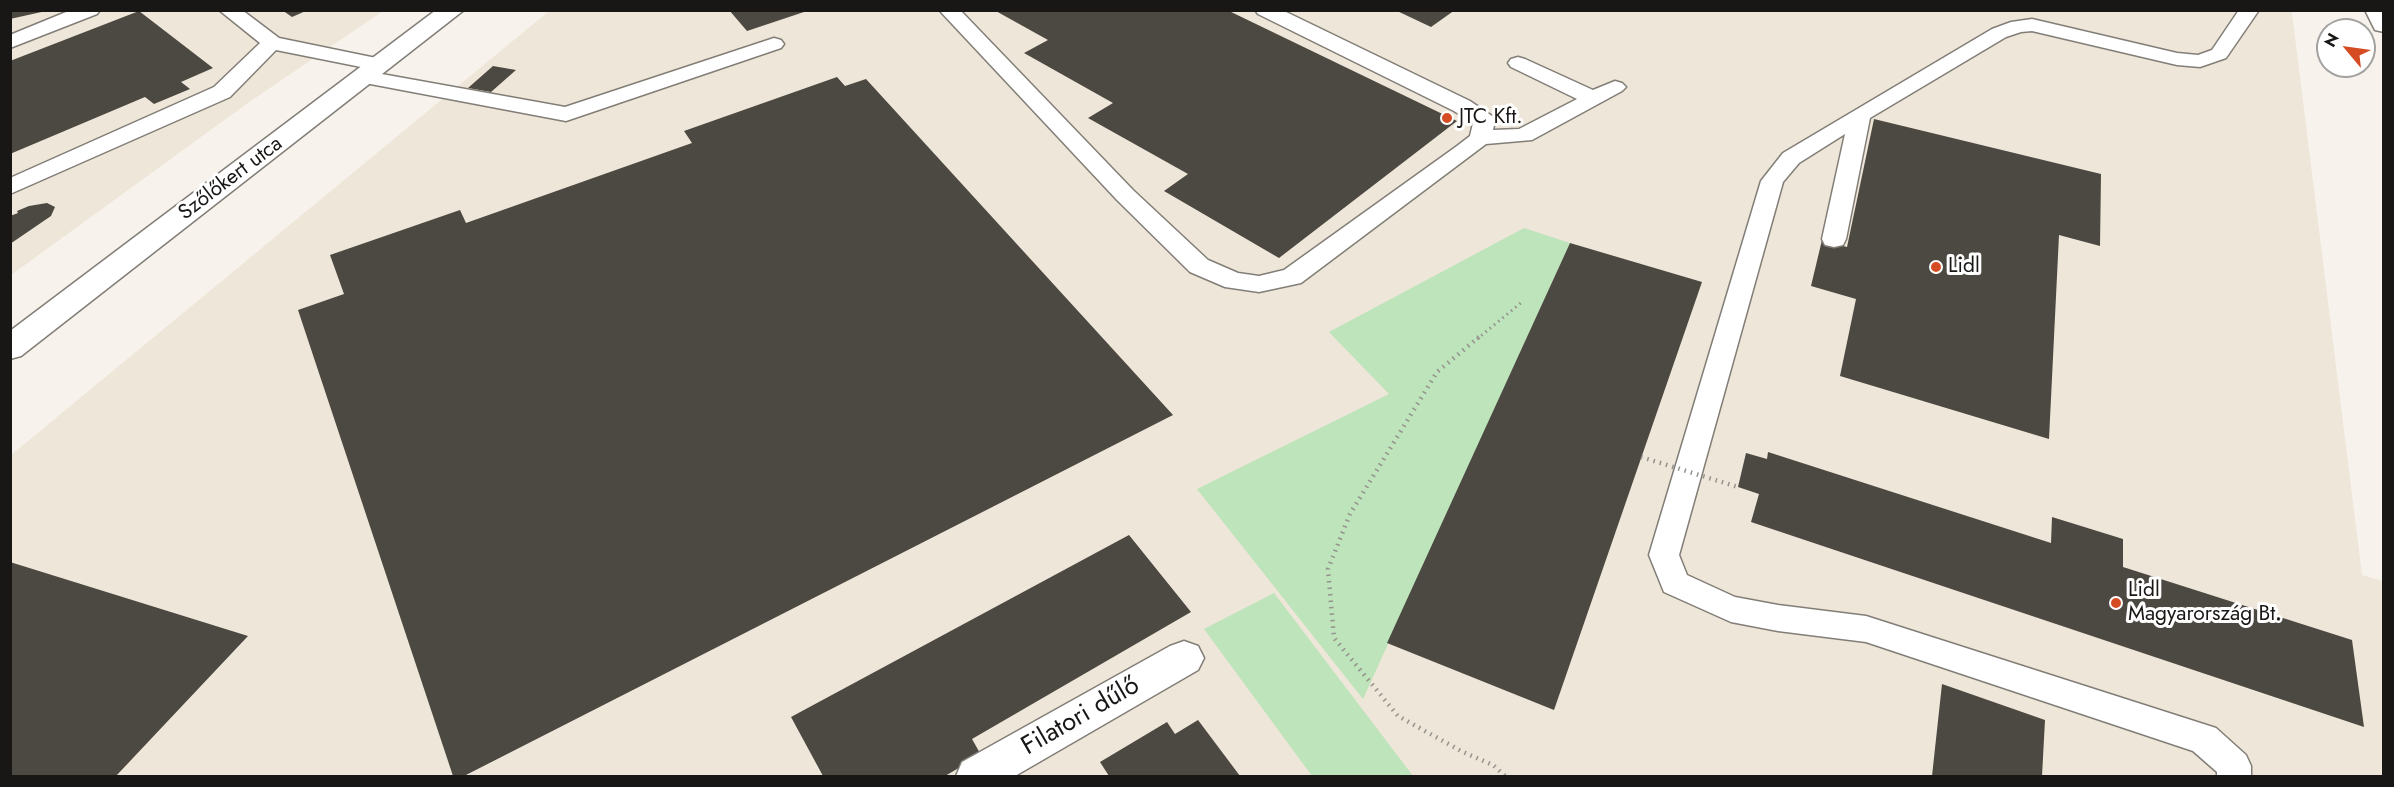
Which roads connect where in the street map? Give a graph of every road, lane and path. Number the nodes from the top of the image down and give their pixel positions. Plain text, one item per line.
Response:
1 (90, 10) edge
2 (229, 10) edge
3 (452, 10) edge
4 (949, 10) edge
5 (1265, 10) edge
6 (2249, 10) edge
7 (2377, 10) edge
8 (2384, 25) edge
9 (10, 42) edge
10 (272, 42) junction
11 (774, 44) dead end
12 (1518, 63) dead end
13 (373, 71) junction
14 (1615, 87) dead end
15 (1593, 98) junction
16 (1860, 115) junction
17 (1480, 138) junction
18 (10, 187) edge
19 (1834, 239) dead end
20 (1522, 302) dead end
21 (10, 348) edge
22 (1641, 457) dead end
23 (1738, 487) dead end
24 (1184, 658) dead end
25 (977, 777) edge
26 (1505, 777) edge
27 (2235, 777) edge

1 - 9 lane
2 - 10 lane
3 - 13 street, Szőlőkert utca
4 - 17 lane
5 - 17 lane
6 - 16 lane
7 - 8 street
10 - 13 lane
10 - 18 lane
11 - 13 lane
12 - 15 lane
13 - 21 street, Szőlőkert utca
14 - 15 lane
15 - 17 lane
16 - 19 lane
16 - 27 lane
20 - 26 path
22 - 23 path, bridge
24 - 25 street, Filatori dűlő

